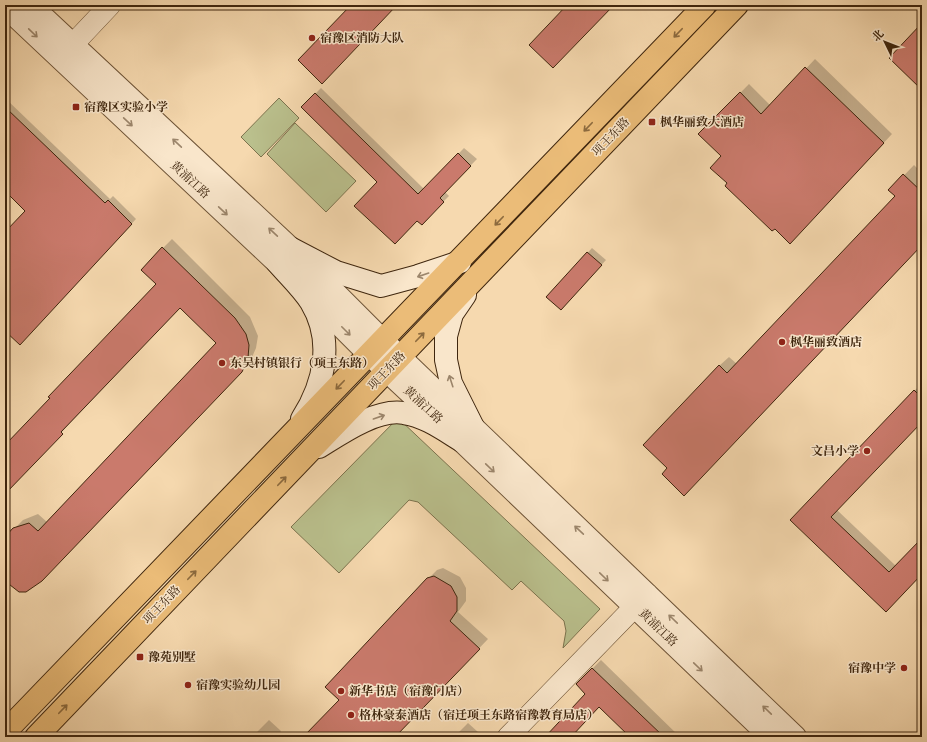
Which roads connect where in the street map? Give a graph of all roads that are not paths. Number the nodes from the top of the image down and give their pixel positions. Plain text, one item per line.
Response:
1 (30, 5) edge
2 (110, 5) edge
3 (705, 5) edge
4 (737, 5) edge
5 (5, 6) edge
6 (66, 52) junction
7 (283, 255) junction
8 (460, 262) junction
9 (475, 280) junction
10 (376, 348) junction
11 (393, 364) junction
12 (468, 435) junction
13 (291, 436) junction
14 (308, 454) junction
15 (641, 600) junction
16 (5, 732) edge
17 (36, 737) edge
18 (508, 737) edge
19 (771, 737) edge
20 (795, 737) edge

1 - 6 street, 黄浦江路
2 - 6 street
3 -> 8 main road, 项王东路
4 - 9 main road, 项王东路
5 -> 6 street, 黄浦江路
6 - 7 street, 黄浦江路
8 -> 7 street
7 - 10 street, 黄浦江路
7 - 13 street
8 - 10 main road, 项王东路
11 -> 9 main road, 项王东路
12 -> 9 street
10 - 11 street, 黄浦江路
10 -> 13 main road, 项王东路
11 - 12 street, 黄浦江路
11 - 14 main road, 项王东路
14 -> 12 street
12 - 15 street, 黄浦江路
13 - 16 main road, 项王东路
17 -> 14 main road, 项王东路
15 - 18 street
15 -> 19 street, 黄浦江路
20 -> 15 street, 黄浦江路

